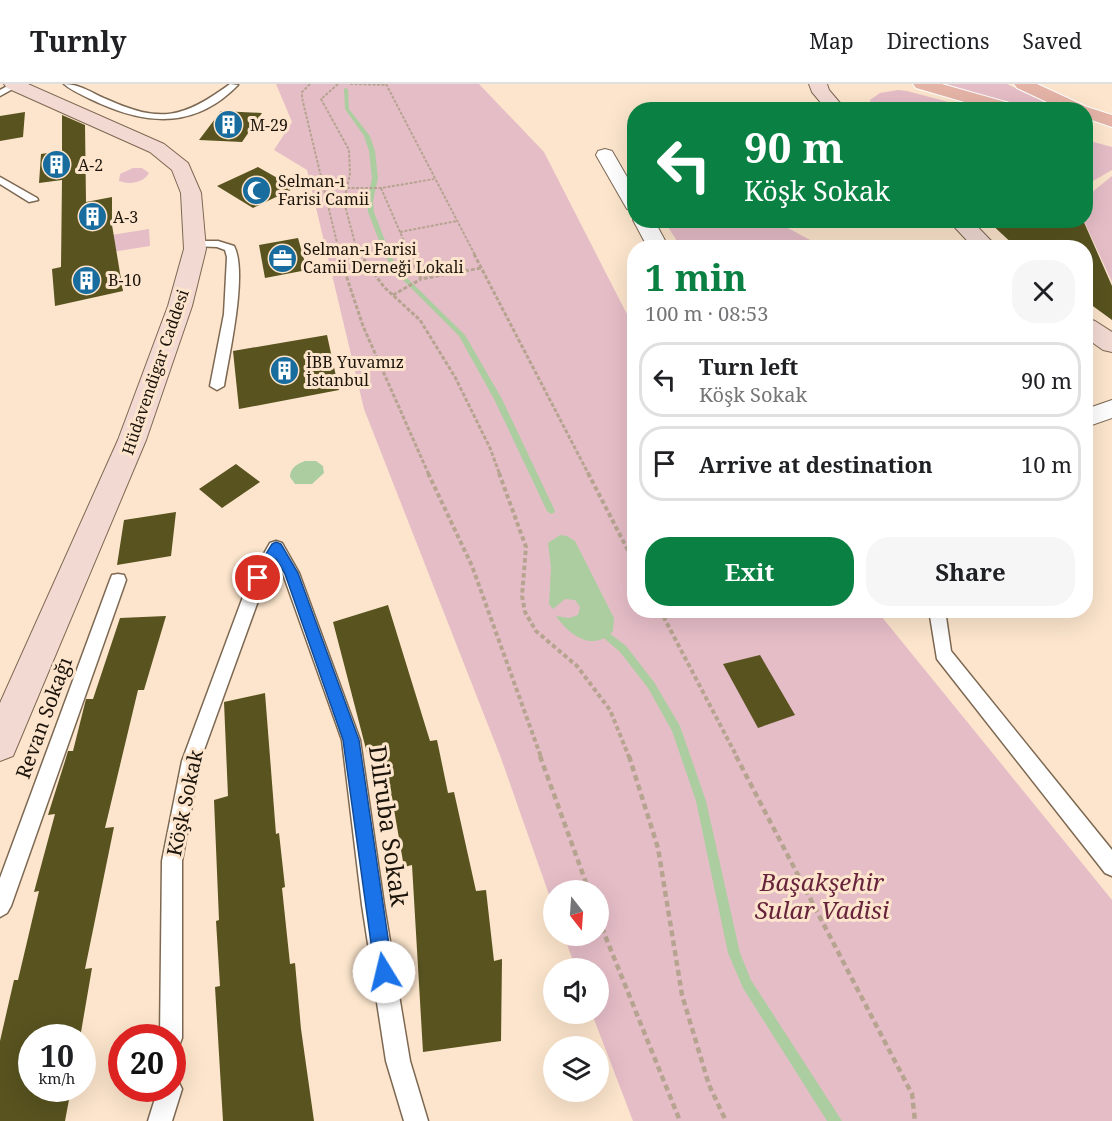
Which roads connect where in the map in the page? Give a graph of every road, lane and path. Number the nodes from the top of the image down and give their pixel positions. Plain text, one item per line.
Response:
1 (14, 84) edge
2 (68, 84) edge
3 (310, 84) edge
4 (338, 84) edge
5 (350, 84) edge
6 (387, 84) edge
7 (922, 84) edge
8 (1023, 84) edge
9 (234, 86) dead end
10 (821, 87) edge
11 (0, 93) edge
12 (831, 102) edge
13 (986, 102) edge
14 (1062, 102) edge
15 (1093, 114) edge
16 (1112, 121) edge
17 (1093, 131) edge
18 (1112, 136) edge
19 (605, 155) dead end
20 (434, 179) junction
21 (0, 180) edge
22 (347, 188) junction
23 (381, 188) junction
24 (627, 194) edge
25 (33, 200) dead end
26 (457, 222) junction
27 (966, 228) edge
28 (400, 232) junction
29 (979, 240) edge
30 (195, 243) junction
31 (481, 268) junction
32 (421, 279) junction
33 (393, 295) junction
34 (1093, 331) edge
35 (1112, 344) edge
36 (217, 386) dead end
37 (1112, 409) edge
38 (1093, 416) edge
39 (276, 547) joint
40 (627, 549) edge
41 (118, 580) dead end
42 (664, 618) edge
43 (938, 618) edge
44 (0, 744) edge
45 (1112, 866) edge
46 (585, 880) edge
47 (0, 906) edge
48 (609, 945) edge
49 (171, 1024) edge
50 (167, 1102) edge
51 (160, 1121) edge
52 (416, 1121) edge
53 (680, 1121) edge
54 (726, 1121) edge
55 (915, 1121) edge

1 - 11 lane
1 - 30 street, Hüdavendigar Caddesi
2 - 9 lane
3 - 46 path
4 - 22 path
5 - 6 path
6 - 20 path
7 - 13 main road
8 - 14 main road
10 - 12 street
15 - 16 main road
17 - 18 main road
19 - 24 street
20 - 23 path
20 - 26 path
21 - 25 lane
22 - 23 path
22 - 33 path
23 - 28 path
26 - 28 path
26 - 31 path
27 - 29 street
28 - 32 path
30 - 36 lane
30 - 44 street, Hüdavendigar Caddesi
31 - 32 path
31 - 40 path
32 - 33 path
33 - 54 path
34 - 35 street
37 - 38 street
39 - 49 lane, Köşk Sokak
39 - 52 lane, Dilruba Sokak
41 - 47 lane, Revan Sokağı
42 - 55 path
43 - 45 lane
48 - 53 path
50 - 51 lane

